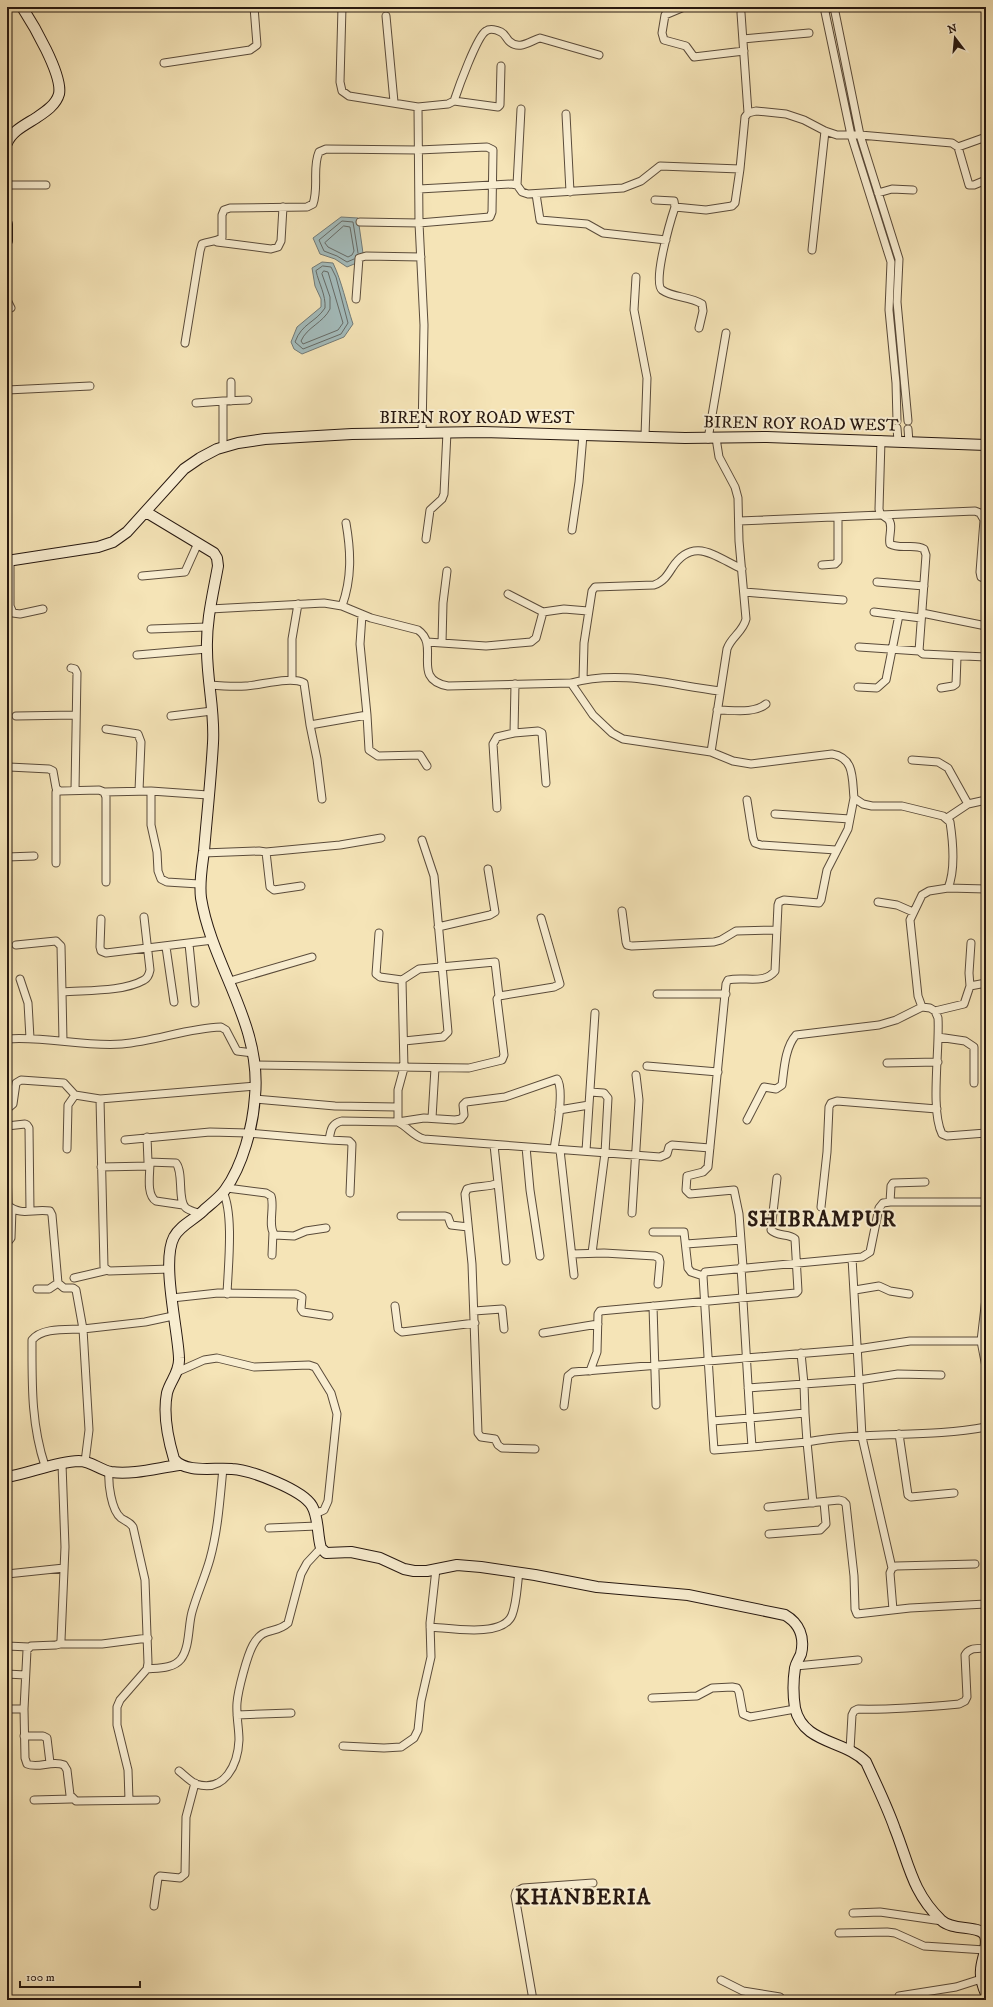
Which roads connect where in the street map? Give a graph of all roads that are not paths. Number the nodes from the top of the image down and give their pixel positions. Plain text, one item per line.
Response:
1 (22, 7) edge
2 (254, 7) edge
3 (342, 7) edge
4 (684, 7) edge
5 (834, 7) edge
6 (825, 8) edge
7 (741, 13) dead end
8 (386, 16) dead end
9 (809, 33) dead end
10 (743, 39) junction
11 (744, 51) junction
12 (599, 55) dead end
13 (164, 63) dead end
14 (501, 66) dead end
15 (454, 101) junction
16 (394, 102) junction
17 (418, 107) junction
18 (521, 109) dead end
19 (748, 113) junction
20 (566, 114) dead end
21 (825, 131) junction
22 (860, 134) junction
23 (851, 135) junction
24 (986, 137) edge
25 (8, 138) edge
26 (958, 147) junction
27 (418, 150) junction
28 (740, 169) junction
29 (986, 180) edge
30 (7, 185) edge
31 (46, 185) dead end
32 (493, 185) junction
33 (517, 185) junction
34 (419, 189) junction
35 (913, 190) dead end
36 (570, 192) junction
37 (878, 193) junction
38 (536, 194) junction
39 (655, 200) dead end
40 (283, 207) junction
41 (674, 207) junction
42 (360, 222) dead end
43 (419, 223) junction
44 (7, 224) edge
45 (666, 240) junction
46 (7, 241) edge
47 (217, 242) junction
48 (812, 250) dead end
49 (421, 257) junction
50 (636, 277) dead end
51 (356, 299) dead end
52 (7, 300) edge
53 (11, 308) dead end
54 (699, 328) dead end
55 (726, 333) dead end
56 (185, 343) dead end
57 (231, 382) dead end
58 (90, 386) dead end
59 (7, 390) edge
60 (248, 400) dead end
61 (223, 401) junction
62 (231, 401) junction
63 (196, 403) dead end
64 (908, 421) dead end
65 (908, 429) dead end
66 (447, 432) junction
67 (422, 433) junction
68 (583, 435) junction
69 (645, 436) junction
70 (712, 439) junction
71 (881, 440) junction
72 (898, 441) junction
73 (909, 442) junction
74 (986, 445) edge
75 (223, 448) junction
76 (146, 512) junction
77 (883, 516) junction
78 (838, 518) junction
79 (739, 522) junction
80 (346, 523) dead end
81 (572, 530) dead end
82 (426, 539) dead end
83 (198, 543) junction
84 (8, 561) edge
85 (822, 565) dead end
86 (742, 569) junction
87 (446, 571) dead end
88 (142, 576) dead end
89 (986, 579) edge
90 (876, 582) dead end
91 (924, 586) junction
92 (744, 592) junction
93 (508, 594) dead end
94 (843, 600) dead end
95 (298, 604) junction
96 (342, 606) junction
97 (210, 608) junction
98 (43, 609) dead end
99 (588, 611) junction
100 (543, 612) junction
101 (874, 612) dead end
102 (362, 615) junction
103 (899, 615) junction
104 (921, 615) junction
105 (986, 626) edge
106 (208, 627) junction
107 (151, 629) dead end
108 (427, 642) junction
109 (442, 643) junction
110 (859, 647) dead end
111 (207, 649) junction
112 (893, 649) junction
113 (919, 651) junction
114 (138, 655) dead end
115 (957, 657) junction
116 (986, 657) edge
117 (71, 668) dead end
118 (292, 680) junction
119 (583, 680) junction
120 (571, 683) junction
121 (515, 684) junction
122 (209, 685) junction
123 (858, 687) dead end
124 (941, 688) dead end
125 (720, 691) junction
126 (766, 704) dead end
127 (717, 710) junction
128 (212, 711) junction
129 (76, 715) junction
130 (367, 715) junction
131 (16, 716) dead end
132 (171, 716) dead end
133 (310, 725) junction
134 (106, 728) dead end
135 (514, 733) junction
136 (711, 752) junction
137 (912, 760) dead end
138 (427, 766) dead end
139 (9, 767) dead end
140 (546, 783) dead end
141 (75, 790) junction
142 (60, 791) junction
143 (139, 791) junction
144 (151, 791) junction
145 (104, 792) junction
146 (208, 795) junction
147 (854, 798) junction
148 (322, 799) dead end
149 (747, 800) dead end
150 (986, 800) edge
151 (968, 804) junction
152 (497, 808) dead end
153 (776, 814) dead end
154 (947, 818) junction
155 (850, 819) junction
156 (381, 838) dead end
157 (422, 840) dead end
158 (836, 850) junction
159 (266, 852) junction
160 (203, 853) junction
161 (34, 856) dead end
162 (7, 857) edge
163 (56, 863) dead end
164 (488, 869) dead end
165 (106, 882) dead end
166 (199, 884) junction
167 (301, 886) dead end
168 (948, 888) junction
169 (986, 889) edge
170 (878, 902) dead end
171 (622, 911) dead end
172 (913, 912) junction
173 (144, 917) dead end
174 (541, 918) dead end
175 (101, 919) dead end
176 (438, 927) junction
177 (777, 930) junction
178 (379, 933) dead end
179 (213, 940) junction
180 (971, 943) dead end
181 (189, 944) junction
182 (16, 945) dead end
183 (166, 947) junction
184 (147, 949) junction
185 (312, 957) dead end
186 (442, 966) junction
187 (20, 979) dead end
188 (402, 980) junction
189 (230, 981) junction
190 (986, 983) edge
191 (970, 986) junction
192 (62, 992) junction
193 (658, 994) dead end
194 (726, 994) junction
195 (499, 996) junction
196 (174, 1002) dead end
197 (195, 1003) dead end
198 (922, 1007) junction
199 (935, 1011) junction
200 (595, 1013) dead end
201 (938, 1037) junction
202 (30, 1038) junction
203 (7, 1039) edge
204 (404, 1040) junction
205 (63, 1041) junction
206 (253, 1053) junction
207 (938, 1062) junction
208 (887, 1063) dead end
209 (255, 1065) junction
210 (648, 1066) dead end
211 (404, 1068) junction
212 (435, 1068) junction
213 (718, 1072) junction
214 (636, 1075) dead end
215 (974, 1083) dead end
216 (256, 1086) junction
217 (590, 1092) junction
218 (75, 1095) junction
219 (100, 1099) junction
220 (255, 1099) junction
221 (589, 1105) junction
222 (397, 1107) junction
223 (7, 1109) edge
224 (937, 1109) junction
225 (558, 1110) junction
226 (432, 1118) junction
227 (747, 1120) dead end
228 (398, 1122) junction
229 (7, 1126) edge
230 (248, 1133) junction
231 (986, 1133) edge
232 (147, 1137) junction
233 (125, 1140) dead end
234 (329, 1140) junction
235 (494, 1145) junction
236 (526, 1147) junction
237 (710, 1148) junction
238 (67, 1149) dead end
239 (557, 1149) junction
240 (586, 1151) junction
241 (605, 1153) junction
242 (637, 1155) junction
243 (150, 1165) junction
244 (7, 1168) edge
245 (102, 1168) junction
246 (777, 1178) dead end
247 (925, 1182) dead end
248 (498, 1184) junction
249 (225, 1190) junction
250 (350, 1193) dead end
251 (890, 1202) junction
252 (986, 1202) edge
253 (183, 1205) junction
254 (9, 1207) edge
255 (821, 1207) dead end
256 (30, 1211) junction
257 (632, 1213) dead end
258 (201, 1214) junction
259 (401, 1216) dead end
260 (468, 1227) junction
261 (326, 1228) dead end
262 (273, 1232) junction
263 (653, 1232) dead end
264 (741, 1240) junction
265 (7, 1243) edge
266 (686, 1244) junction
267 (592, 1253) junction
268 (572, 1254) junction
269 (272, 1255) dead end
270 (540, 1256) dead end
271 (852, 1258) junction
272 (506, 1261) dead end
273 (797, 1263) junction
274 (742, 1267) junction
275 (170, 1269) junction
276 (108, 1270) junction
277 (574, 1275) dead end
278 (703, 1276) junction
279 (74, 1278) dead end
280 (58, 1283) junction
281 (658, 1284) dead end
282 (37, 1289) dead end
283 (855, 1290) junction
284 (227, 1294) junction
285 (909, 1294) dead end
286 (744, 1297) junction
287 (172, 1298) junction
288 (986, 1298) edge
289 (705, 1301) junction
290 (395, 1306) dead end
291 (653, 1306) junction
292 (474, 1311) junction
293 (173, 1316) junction
294 (329, 1316) dead end
295 (475, 1323) junction
296 (598, 1324) junction
297 (83, 1329) junction
298 (504, 1329) dead end
299 (543, 1333) dead end
300 (981, 1341) junction
301 (857, 1349) junction
302 (801, 1353) junction
303 (747, 1358) junction
304 (709, 1362) junction
305 (654, 1367) junction
306 (986, 1367) edge
307 (590, 1371) junction
308 (177, 1372) junction
309 (941, 1375) dead end
310 (859, 1380) junction
311 (804, 1384) junction
312 (748, 1388) junction
313 (656, 1404) dead end
314 (564, 1406) dead end
315 (805, 1412) junction
316 (750, 1418) junction
317 (712, 1421) junction
318 (986, 1427) edge
319 (899, 1434) junction
320 (862, 1437) junction
321 (807, 1442) junction
322 (752, 1447) junction
323 (535, 1449) dead end
324 (85, 1462) junction
325 (62, 1464) junction
326 (179, 1465) junction
327 (45, 1466) junction
328 (223, 1468) junction
329 (109, 1471) junction
330 (7, 1477) edge
331 (954, 1494) dead end
332 (824, 1502) junction
333 (813, 1503) junction
334 (768, 1507) dead end
335 (315, 1514) junction
336 (317, 1526) junction
337 (269, 1528) dead end
338 (769, 1534) dead end
339 (321, 1548) junction
340 (975, 1564) dead end
341 (64, 1568) junction
342 (892, 1568) junction
343 (436, 1569) junction
344 (519, 1572) junction
345 (7, 1574) edge
346 (986, 1604) edge
347 (893, 1610) junction
348 (430, 1627) junction
349 (148, 1638) junction
350 (60, 1644) junction
351 (7, 1646) edge
352 (29, 1647) junction
353 (986, 1648) edge
354 (858, 1660) dead end
355 (796, 1666) junction
356 (147, 1669) junction
357 (7, 1674) edge
358 (25, 1675) junction
359 (652, 1698) dead end
360 (7, 1709) edge
361 (24, 1709) junction
362 (795, 1709) junction
363 (291, 1713) dead end
364 (237, 1714) junction
365 (24, 1736) junction
366 (343, 1746) dead end
367 (850, 1750) junction
368 (50, 1763) junction
369 (180, 1771) dead end
370 (195, 1783) junction
371 (71, 1799) junction
372 (34, 1800) dead end
373 (129, 1800) junction
374 (156, 1800) dead end
375 (593, 1882) dead end
376 (154, 1906) dead end
377 (853, 1913) dead end
378 (942, 1921) junction
379 (985, 1932) edge
380 (838, 1933) dead end
381 (985, 1950) junction
382 (982, 1979) junction
383 (721, 1980) dead end
384 (986, 1994) edge
385 (899, 1996) dead end
386 (533, 2000) edge
387 (782, 2000) edge

1 - 25 street
2 - 13 street
3 - 16 street
4 - 11 street
5 - 6 street
5 - 22 street
6 - 23 street
7 - 10 street
8 - 16 street
9 - 10 street
10 - 11 street
11 - 19 street
12 - 15 street
14 - 15 street
15 - 17 street
16 - 17 street
17 - 27 street
18 - 33 street
19 - 21 street
19 - 28 street
20 - 36 street
21 - 23 street
21 - 48 street
22 - 23 street
22 - 26 street
22 - 37 street
23 - 72 street
24 - 26 street
26 - 29 street
27 - 32 street
27 - 34 street
27 - 40 street
28 - 36 street
28 - 41 street
30 - 31 street
32 - 33 street
32 - 34 street
32 - 43 street
33 - 38 street
34 - 43 street
35 - 37 street
36 - 38 street
37 - 64 street
38 - 45 street
39 - 41 street
40 - 47 street
40 - 47 street
41 - 45 street
42 - 43 street
43 - 49 street
44 - 46 street
45 - 54 street
47 - 56 street
49 - 51 street
49 - 67 street
50 - 69 street
52 - 53 street
55 - 70 street
57 - 62 street
58 - 59 street
60 - 62 street
61 - 62 street
61 - 63 street
61 - 75 street
65 - 73 street
66 - 67 street, BIREN ROY ROAD WEST
66 - 68 street, BIREN ROY ROAD WEST
66 - 82 street
67 - 75 street, BIREN ROY ROAD WEST
68 - 69 street, BIREN ROY ROAD WEST
68 - 81 street
69 - 70 street, BIREN ROY ROAD WEST
70 - 71 street, BIREN ROY ROAD WEST
70 - 79 street
71 - 72 street, BIREN ROY ROAD WEST
71 - 77 street
72 - 73 street, BIREN ROY ROAD WEST
73 - 74 street, BIREN ROY ROAD WEST
75 - 76 street, BIREN ROY ROAD WEST
76 - 83 street
76 - 84 street, BIREN ROY ROAD WEST
77 - 78 street
77 - 89 street
77 - 91 street
78 - 79 street
78 - 85 street
79 - 86 street
80 - 96 street
83 - 88 street
83 - 97 street
84 - 98 street
86 - 92 street
86 - 99 street
87 - 109 street
90 - 91 street
91 - 104 street
92 - 94 street
92 - 125 street
93 - 100 street
95 - 96 street
95 - 97 street
95 - 118 street
96 - 102 street
97 - 106 street
99 - 100 street
99 - 119 street
100 - 109 street
101 - 103 street
102 - 108 street
102 - 130 street
103 - 104 street
103 - 112 street
104 - 105 street
104 - 113 street
106 - 107 street
106 - 111 street
108 - 109 street
108 - 121 street
110 - 112 street
111 - 114 street
111 - 122 street
112 - 113 street
112 - 123 street
113 - 115 street
115 - 116 street
115 - 124 street
117 - 129 street
118 - 122 street
118 - 133 street
119 - 120 street
119 - 125 street
120 - 121 street
120 - 136 street
121 - 135 street
122 - 128 street
125 - 127 street
126 - 127 street
127 - 136 street
128 - 132 street
128 - 146 street
129 - 131 street
129 - 141 street
130 - 133 street
130 - 138 street
133 - 148 street
134 - 143 street
135 - 140 street
135 - 152 street
136 - 147 street
137 - 151 street
139 - 142 street
141 - 142 street
141 - 145 street
142 - 163 street
143 - 144 street
143 - 145 street
144 - 146 street
144 - 166 street
145 - 165 street
146 - 160 street
147 - 154 street
147 - 155 street
149 - 158 street
150 - 151 street
151 - 154 street
153 - 155 street
154 - 168 street
155 - 158 street
156 - 159 street
157 - 176 street
158 - 177 street
159 - 160 street
159 - 167 street
160 - 166 street
161 - 162 street
164 - 176 street
166 - 179 street
168 - 169 street
168 - 172 street
170 - 172 street
171 - 177 street
172 - 198 street
173 - 184 street
174 - 195 street
175 - 184 street
176 - 186 street
177 - 194 street
178 - 188 street
179 - 181 street
179 - 189 street
180 - 191 street
181 - 183 street
181 - 197 street
182 - 192 street
183 - 184 street
183 - 196 street
184 - 192 street
185 - 189 street
186 - 188 street
186 - 195 street
186 - 204 street
187 - 202 street
188 - 204 street
189 - 206 street
190 - 191 street
191 - 199 street
192 - 205 street
193 - 194 street
194 - 213 street
195 - 212 street
198 - 199 street
198 - 227 street
199 - 201 street
200 - 217 street
201 - 207 street
201 - 215 street
202 - 203 street
202 - 205 street
204 - 211 street
205 - 206 street
206 - 209 street
207 - 208 street
207 - 224 street
209 - 211 street
209 - 216 street
210 - 213 street
211 - 212 street
211 - 222 street
212 - 226 street
213 - 237 street
214 - 242 street
216 - 219 street
216 - 220 street
217 - 221 street
217 - 241 street
218 - 219 street
218 - 223 street
218 - 238 street
219 - 245 street
220 - 222 street
220 - 230 street
221 - 225 street
221 - 240 street
222 - 228 street
224 - 231 street
224 - 255 street
225 - 226 street
225 - 239 street
226 - 228 street
228 - 234 street
228 - 235 street
229 - 256 street
230 - 232 street
230 - 234 street
230 - 249 street
232 - 233 street
232 - 243 street
234 - 250 street
235 - 236 street
235 - 248 street
236 - 239 street
236 - 270 street
237 - 242 street
237 - 264 street
239 - 240 street
239 - 268 street
240 - 241 street
241 - 242 street
241 - 267 street
242 - 257 street
243 - 245 street
243 - 253 street
243 - 253 street
244 - 254 street
245 - 276 street
246 - 273 street
247 - 251 street
248 - 260 street
248 - 272 street
249 - 258 street
249 - 262 street
249 - 284 street
251 - 252 street
251 - 271 street
253 - 258 street
254 - 256 street
254 - 265 street
256 - 280 street
258 - 275 street
259 - 260 street
260 - 292 street
261 - 262 street
262 - 269 street
263 - 266 street
264 - 266 street
264 - 274 street
266 - 278 street
267 - 268 street
267 - 281 street
268 - 277 street
271 - 273 street
271 - 283 street
273 - 274 street
273 - 286 street
274 - 278 street
274 - 286 street
275 - 276 street
275 - 287 street
276 - 279 street
278 - 289 street
280 - 282 street
280 - 297 street
283 - 285 street
283 - 301 street
284 - 287 street
284 - 294 street
286 - 289 street
286 - 303 street
287 - 293 street
288 - 300 street
289 - 291 street
289 - 304 street
290 - 295 street
291 - 296 street
291 - 305 street
292 - 295 street
292 - 298 street
293 - 297 street
293 - 308 street
295 - 323 street
296 - 299 street
296 - 307 street
297 - 324 street
297 - 327 street
300 - 301 street
300 - 306 street
301 - 302 street
301 - 310 street
302 - 303 street
302 - 311 street
303 - 304 street
303 - 312 street
304 - 305 street
304 - 317 street
305 - 307 street
305 - 313 street
307 - 314 street
308 - 326 street
308 - 335 street
309 - 310 street
310 - 311 street
310 - 320 street
311 - 312 street
311 - 315 street
312 - 316 street
315 - 316 street
315 - 321 street
316 - 317 street
316 - 322 street
317 - 322 street
318 - 319 street
319 - 320 street
319 - 331 street
320 - 321 street
320 - 342 street
321 - 322 street
321 - 333 street
324 - 325 street
324 - 329 street
325 - 327 street
325 - 341 street
326 - 328 street
326 - 329 street
327 - 330 street
328 - 335 street
328 - 356 street
329 - 349 street
332 - 333 street
332 - 338 street
332 - 347 street
333 - 334 street
335 - 336 street
336 - 337 street
336 - 339 street
339 - 343 street
339 - 364 street
340 - 342 street
341 - 345 street
341 - 350 street
342 - 347 street
343 - 344 street
343 - 348 street
344 - 348 street
344 - 355 street
346 - 347 street
348 - 366 street
349 - 350 street
349 - 356 street
350 - 352 street
351 - 352 street
352 - 358 street
353 - 367 street
354 - 355 street
355 - 362 street
356 - 373 street
357 - 358 street
358 - 361 street
359 - 362 street
360 - 361 street
361 - 365 street
362 - 367 street
363 - 364 street
364 - 370 street
365 - 368 street
365 - 368 street
367 - 378 street
368 - 371 street
369 - 370 street
370 - 376 street
371 - 372 street
371 - 373 street
373 - 374 street
375 - 386 street
377 - 378 street
378 - 379 street
379 - 381 street
380 - 381 street
381 - 382 street
382 - 384 street
382 - 385 street
383 - 387 street

